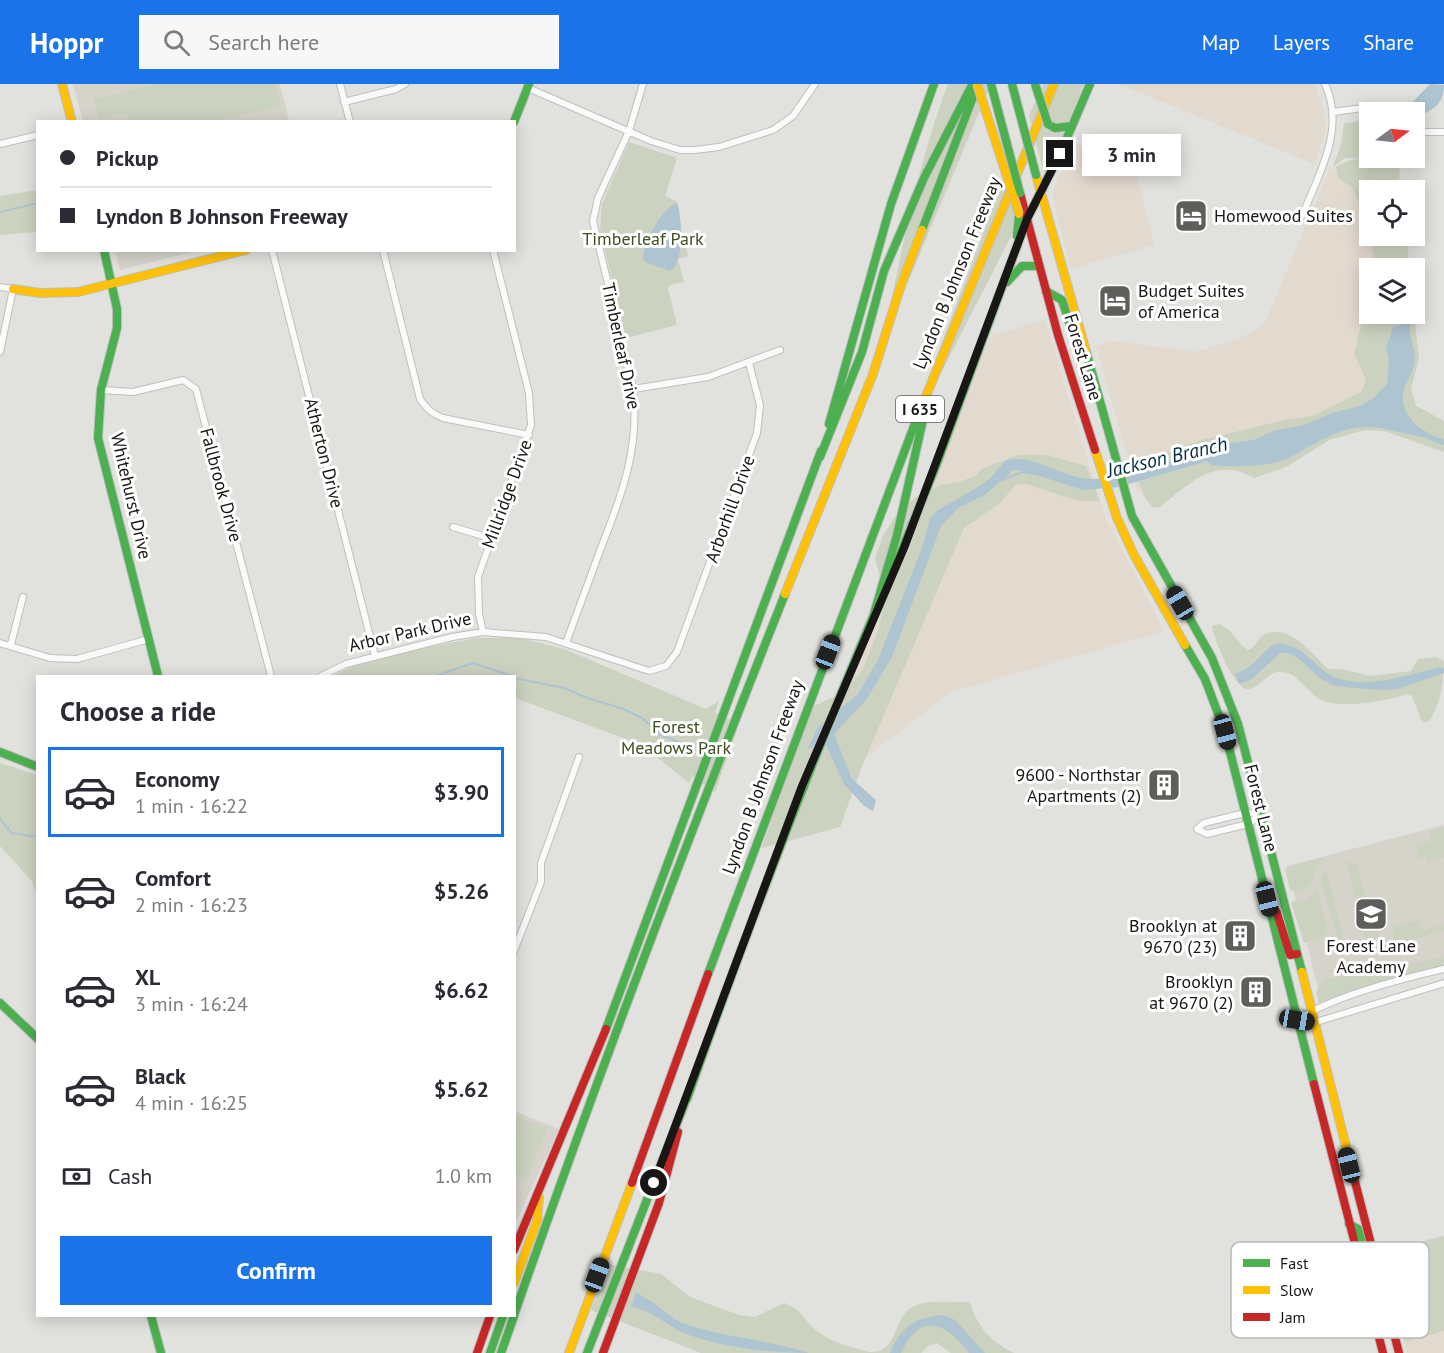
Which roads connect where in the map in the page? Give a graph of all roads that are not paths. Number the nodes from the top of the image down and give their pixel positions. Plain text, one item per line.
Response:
1 (62, 84) edge
2 (340, 84) edge
3 (405, 84) edge
4 (643, 84) edge
5 (815, 84) edge
6 (934, 84) edge
7 (976, 84) edge
8 (991, 84) edge
9 (1012, 84) edge
10 (1035, 84) edge
11 (1054, 84) edge
12 (1090, 84) edge
13 (1325, 84) edge
14 (528, 86) edge
15 (345, 102) junction
16 (1359, 108) edge
17 (1333, 112) junction
18 (71, 120) edge
19 (350, 120) edge
20 (515, 120) edge
21 (1072, 126) junction
22 (629, 131) junction
23 (1425, 132) edge
24 (1444, 132) edge
25 (36, 135) edge
26 (0, 144) edge
27 (1040, 193) junction
28 (1302, 216) dead end
29 (1023, 217) junction
30 (105, 252) edge
31 (238, 252) edge
32 (273, 252) edge
33 (383, 252) edge
34 (494, 252) edge
35 (1040, 266) junction
36 (113, 285) junction
37 (0, 287) edge
38 (14, 289) junction
39 (1046, 291) junction
40 (999, 292) junction
41 (1079, 336) junction
42 (780, 350) dead end
43 (0, 352) edge
44 (749, 363) junction
45 (934, 372) junction
46 (633, 389) junction
47 (101, 390) junction
48 (529, 435) junction
49 (819, 457) junction
50 (453, 527) dead end
51 (490, 538) junction
52 (23, 597) dead end
53 (873, 617) junction
54 (1192, 623) junction
55 (1178, 631) junction
56 (483, 632) junction
57 (149, 639) junction
58 (0, 643) edge
59 (566, 643) junction
60 (11, 644) junction
61 (677, 652) joint
62 (375, 656) junction
63 (158, 675) edge
64 (271, 675) edge
65 (322, 675) edge
66 (0, 752) edge
67 (579, 757) dead end
68 (36, 766) edge
69 (1245, 813) junction
70 (1262, 814) junction
71 (1248, 824) junction
72 (1267, 899) junction
73 (516, 946) edge
74 (1297, 954) junction
75 (1444, 969) edge
76 (1444, 983) edge
77 (1379, 987) junction
78 (1383, 1000) junction
79 (0, 1003) edge
80 (1310, 1011) junction
81 (1297, 1020) junction
82 (1313, 1023) junction
83 (36, 1037) edge
84 (688, 1095) junction
85 (1349, 1165) junction
86 (1335, 1168) junction
87 (538, 1197) junction
88 (1349, 1224) junction
89 (1354, 1242) edge
90 (1362, 1242) edge
91 (1369, 1242) edge
92 (516, 1246) edge
93 (516, 1278) edge
94 (516, 1312) edge
95 (151, 1317) edge
96 (490, 1317) edge
97 (503, 1317) edge
98 (514, 1318) edge
99 (1379, 1338) edge
100 (1395, 1338) edge
101 (161, 1353) edge
102 (477, 1353) edge
103 (490, 1353) edge
104 (501, 1353) edge
105 (568, 1353) edge
106 (587, 1353) edge
107 (603, 1353) edge
108 (1383, 1353) edge
109 (1399, 1353) edge

1 - 18 main road
2 - 15 street
3 - 15 street
4 - 22 street, Timberleaf Drive
5 - 22 street
6 - 49 main road
7 - 29 main road, bridge
7 - 49 main road
7 - 94 main road
8 - 29 main road, Forest Lane, bridge
9 - 27 main road, Forest Lane, bridge
10 - 21 main road, bridge
11 - 45 main road, Lyndon B Johnson Freeway / I 635
12 - 21 main road
13 - 17 street
14 - 20 main road
14 - 22 street
15 - 19 street
16 - 17 street
17 - 28 street
21 - 27 main road
22 - 46 street, Timberleaf Drive
23 - 24 street
25 - 26 street
27 - 29 main road
27 - 41 main road, Forest Lane
29 - 35 main road, Forest Lane
29 - 40 main road
30 - 36 main road, Whitehurst Drive
31 - 36 main road
32 - 62 street, Atherton Drive
33 - 48 street
34 - 48 street, Millridge Drive
35 - 39 main road, Forest Lane
35 - 40 main road
36 - 38 main road
36 - 47 main road, Whitehurst Drive
37 - 38 street
38 - 43 street
39 - 41 main road
39 - 55 main road, Forest Lane
40 - 53 main road
41 - 54 main road, Forest Lane
42 - 44 street
44 - 46 street
44 - 61 street, Arborhill Drive
45 - 53 main road
45 - 105 main road, Lyndon B Johnson Freeway / I 635
46 - 59 street, Timberleaf Drive
47 - 57 main road, Whitehurst Drive
47 - 64 street, Fallbrook Drive
48 - 51 street, Millridge Drive
49 - 87 main road
50 - 51 street
51 - 56 street, Millridge Drive
52 - 60 street
53 - 84 main road
54 - 55 main road
54 - 70 main road, Forest Lane
55 - 69 main road, Forest Lane
56 - 59 street, Arbor Park Drive
56 - 62 street, Arbor Park Drive
57 - 60 street
57 - 63 main road, Whitehurst Drive
58 - 60 street
59 - 61 street, Arbor Park Drive
62 - 65 street, Arbor Park Drive
66 - 68 main road
67 - 73 street
69 - 70 street
69 - 71 main road, Forest Lane
69 - 71 street
70 - 71 street
70 - 74 main road, Forest Lane
71 - 72 main road, Forest Lane
72 - 74 main road
72 - 81 main road, Forest Lane
74 - 80 main road, Forest Lane
75 - 77 street
76 - 78 street
77 - 78 street
77 - 80 street
78 - 82 street
79 - 83 main road
80 - 81 street
80 - 82 main road, Forest Lane
81 - 82 street
81 - 86 main road, Forest Lane
82 - 85 main road, Forest Lane
84 - 106 main road
84 - 107 main road
85 - 86 main road
85 - 91 main road, Forest Lane
86 - 88 main road, Forest Lane
87 - 92 main road
87 - 93 main road
88 - 89 main road, Forest Lane
88 - 90 main road
95 - 101 main road
96 - 102 main road
97 - 103 main road
98 - 104 main road
99 - 108 main road, Forest Lane
100 - 109 main road, Forest Lane

